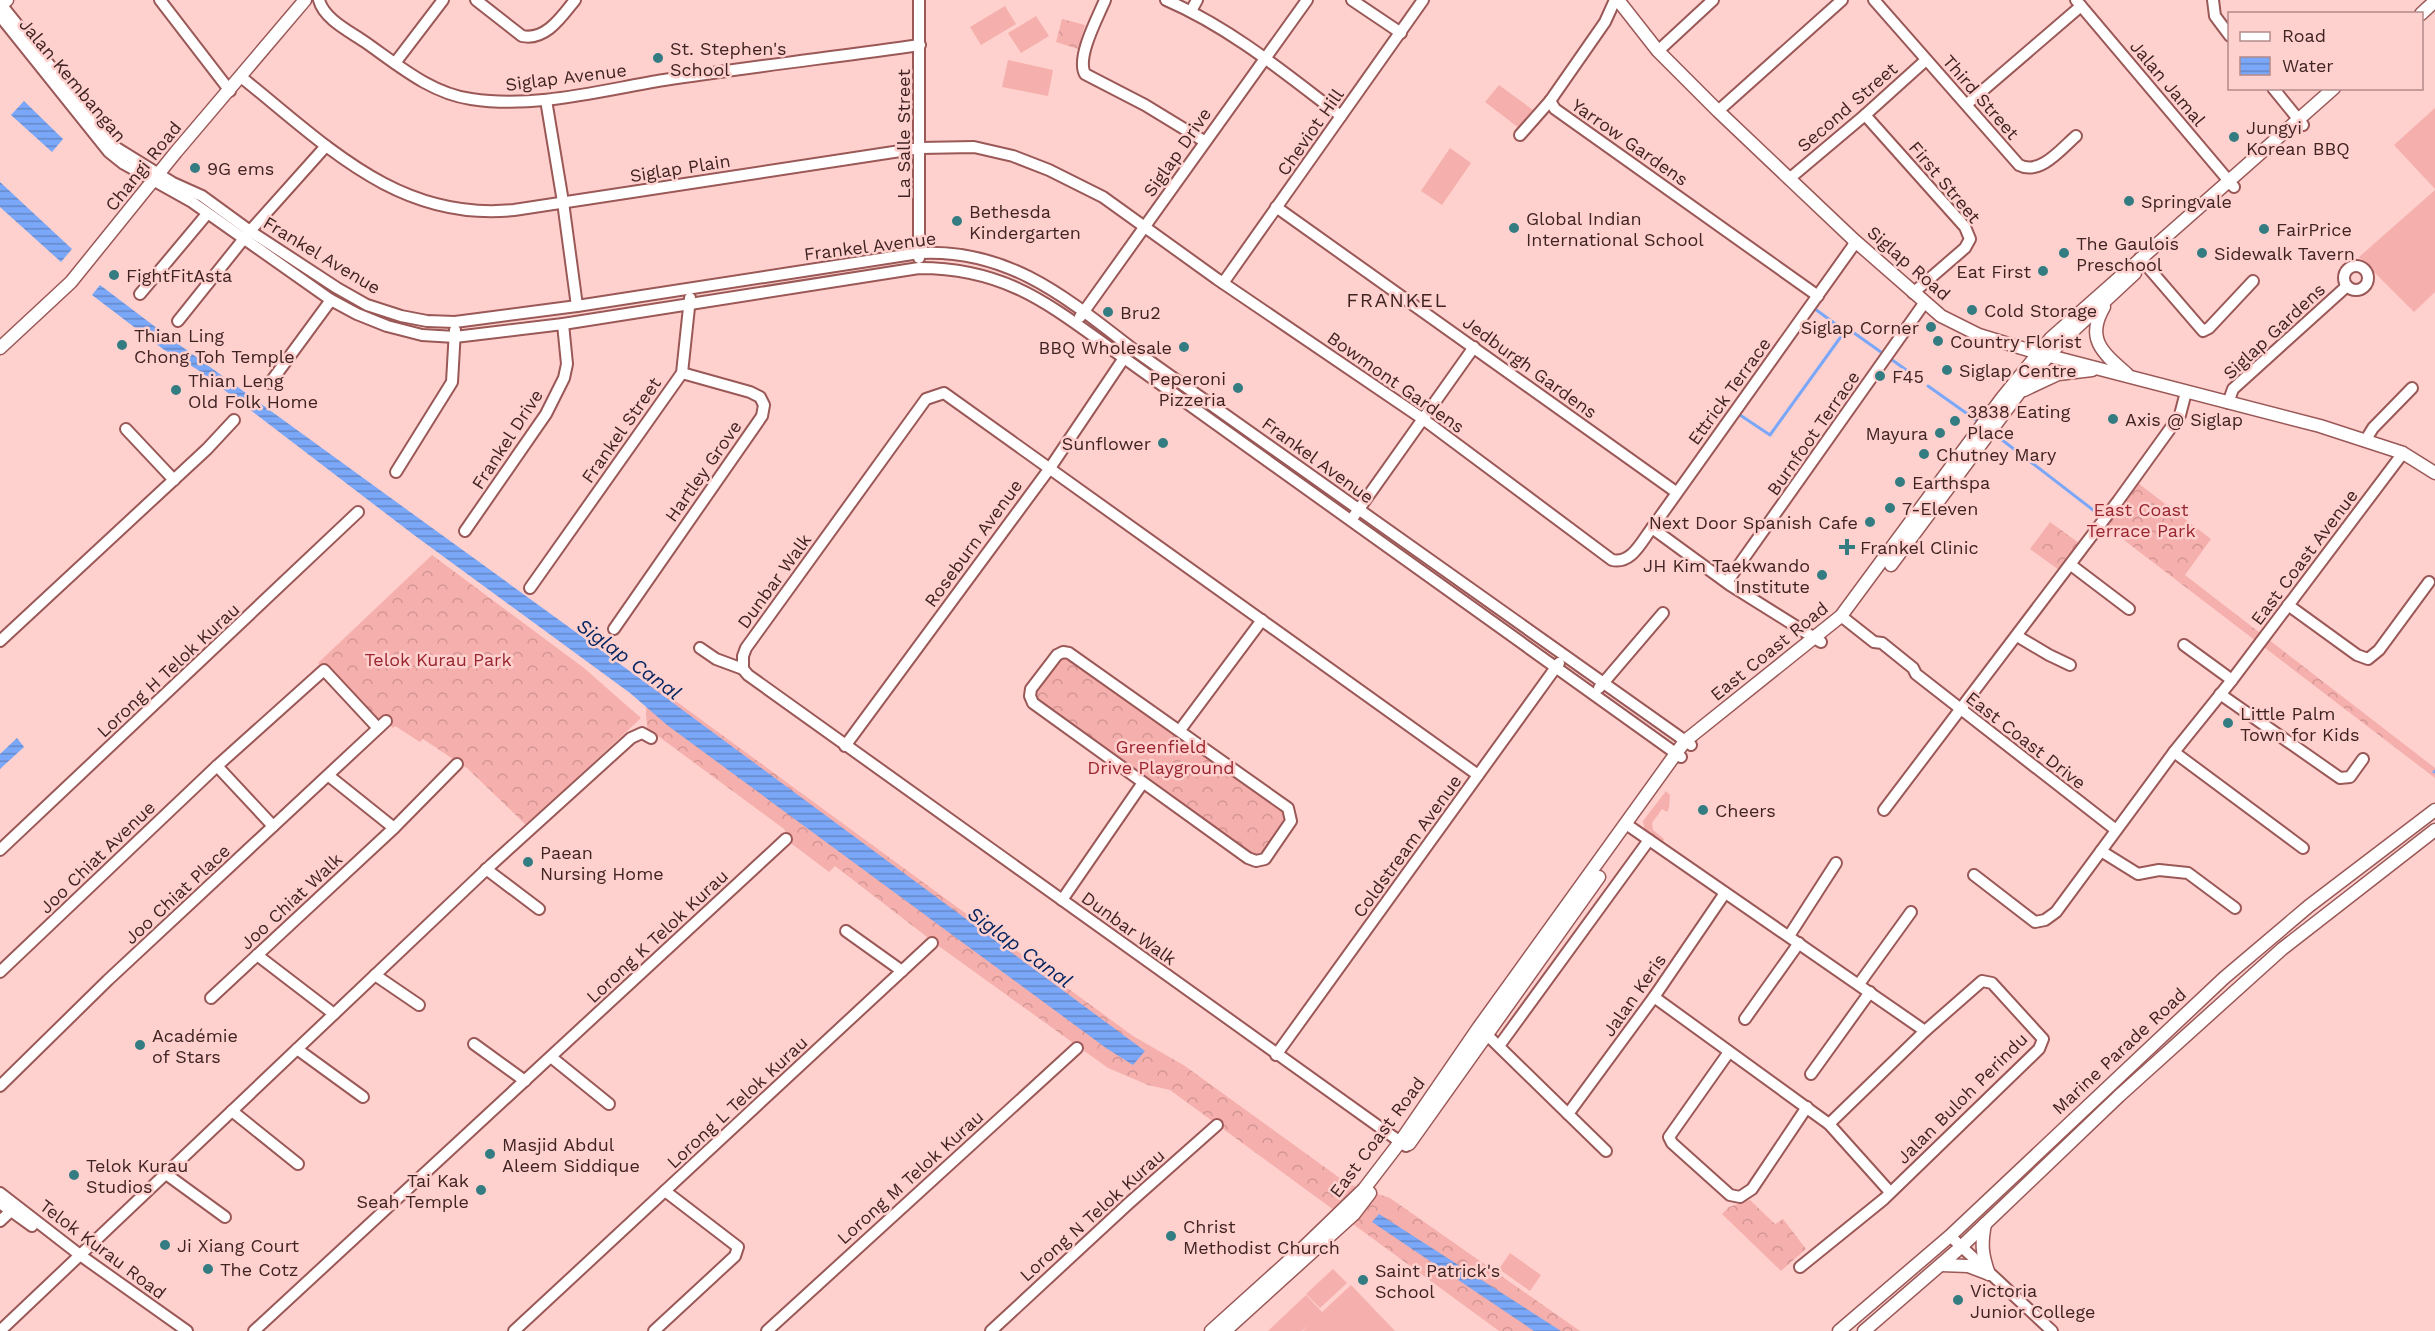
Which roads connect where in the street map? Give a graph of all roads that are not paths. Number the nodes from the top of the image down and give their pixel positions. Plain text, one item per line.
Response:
1 (160, 0) edge
2 (305, 0) edge
3 (319, 0) edge
4 (443, 0) edge
5 (476, 0) edge
6 (575, 0) edge
7 (919, 0) edge
8 (1105, 0) edge
9 (1166, 0) edge
10 (1197, 0) edge
11 (1307, 0) edge
12 (1352, 0) edge
13 (1423, 0) edge
14 (1713, 0) edge
15 (1842, 0) edge
16 (1874, 0) edge
17 (2213, 0) edge
18 (2435, 1) edge
19 (1616, 2) edge
20 (2079, 3) edge
21 (2, 6) edge
22 (1191, 11) junction
23 (2435, 11) edge
24 (2423, 12) edge
25 (2423, 20) edge
26 (1401, 33) junction
27 (2228, 35) edge
28 (920, 45) junction
29 (1658, 51) junction
30 (1265, 58) junction
31 (1926, 60) junction
32 (395, 63) junction
33 (241, 77) junction
34 (2274, 90) edge
35 (2332, 90) edge
36 (2342, 90) edge
37 (230, 92) junction
38 (546, 100) junction
39 (1550, 100) junction
40 (1967, 104) junction
41 (1718, 111) junction
42 (1865, 115) junction
43 (1341, 116) junction
44 (2301, 122) junction
45 (1520, 135) dead end
46 (2076, 136) dead end
47 (1204, 141) junction
48 (326, 146) junction
49 (920, 148) junction
50 (157, 177) junction
51 (1789, 179) junction
52 (2231, 184) junction
53 (563, 202) junction
54 (1276, 207) junction
55 (207, 214) junction
56 (1144, 226) junction
57 (247, 235) junction
58 (1854, 240) junction
59 (919, 254) junction
60 (2142, 261) junction
61 (919, 268) junction
62 (2253, 281) dead end
63 (1223, 283) junction
64 (2347, 286) dead end
65 (690, 287) junction
66 (1913, 293) junction
67 (140, 294) dead end
68 (1818, 296) junction
69 (2110, 298) junction
70 (331, 300) junction
71 (1925, 302) junction
72 (690, 303) junction
73 (577, 306) junction
74 (1084, 311) junction
75 (178, 321) dead end
76 (455, 322) junction
77 (563, 324) junction
78 (1075, 324) junction
79 (455, 337) junction
80 (1474, 347) junction
81 (0, 348) edge
82 (2044, 354) junction
83 (1125, 358) junction
84 (2102, 369) junction
85 (682, 373) junction
86 (2130, 377) junction
87 (270, 383) dead end
88 (2412, 388) dead end
89 (2186, 392) junction
90 (2017, 393) junction
91 (2228, 403) junction
92 (1422, 419) junction
93 (234, 420) dead end
94 (126, 429) dead end
95 (2365, 441) junction
96 (2403, 453) junction
97 (1050, 468) junction
98 (2433, 471) edge
99 (396, 472) dead end
100 (174, 480) junction
101 (1676, 492) junction
102 (1359, 510) junction
103 (358, 512) dead end
104 (1351, 521) junction
105 (1652, 528) junction
106 (465, 531) dead end
107 (1628, 560) joint
108 (2071, 565) junction
109 (1727, 582) junction
110 (2429, 582) dead end
111 (530, 588) dead end
112 (2288, 605) junction
113 (2129, 609) dead end
114 (1664, 613) dead end
115 (1844, 619) junction
116 (1262, 620) junction
117 (614, 629) dead end
118 (2, 635) edge
119 (2017, 636) junction
120 (1818, 640) junction
121 (2184, 645) dead end
122 (700, 648) dead end
123 (1564, 656) junction
124 (2070, 664) dead end
125 (1556, 668) junction
126 (743, 669) junction
127 (324, 670) joint
128 (2232, 680) junction
129 (1603, 684) junction
130 (2220, 694) junction
131 (1594, 695) junction
132 (1960, 710) junction
133 (1180, 730) junction
134 (651, 738) dead end
135 (1688, 743) junction
136 (844, 746) junction
137 (2174, 752) junction
138 (1678, 755) junction
139 (2362, 759) dead end
140 (457, 764) dead end
141 (217, 766) junction
142 (1478, 775) junction
143 (329, 776) junction
144 (1142, 784) junction
145 (1884, 810) dead end
146 (2435, 810) edge
147 (273, 826) junction
148 (1629, 827) junction
149 (394, 828) junction
150 (2116, 830) junction
151 (2435, 830) edge
152 (786, 839) dead end
153 (1649, 840) junction
154 (2303, 848) dead end
155 (0, 850) edge
156 (2101, 851) junction
157 (1836, 863) dead end
158 (486, 869) junction
159 (1974, 875) dead end
160 (1725, 893) junction
161 (1062, 900) junction
162 (2235, 908) dead end
163 (538, 909) dead end
164 (1911, 912) dead end
165 (846, 931) dead end
166 (1789, 936) junction
167 (932, 943) dead end
168 (1799, 944) junction
169 (257, 955) junction
170 (902, 971) junction
171 (0, 972) edge
172 (375, 975) junction
173 (1858, 984) junction
174 (1870, 992) junction
175 (212, 998) dead end
176 (1654, 998) junction
177 (419, 1005) dead end
178 (334, 1014) junction
179 (1745, 1019) dead end
180 (1483, 1031) junction
181 (1925, 1031) junction
182 (474, 1044) dead end
183 (1499, 1046) junction
184 (1077, 1048) dead end
185 (297, 1049) junction
186 (1729, 1052) junction
187 (1276, 1055) junction
188 (551, 1057) junction
189 (1811, 1074) dead end
190 (525, 1081) junction
191 (0, 1086) edge
192 (363, 1097) dead end
193 (609, 1104) dead end
194 (1807, 1107) junction
195 (232, 1111) junction
196 (1568, 1114) junction
197 (1829, 1124) junction
198 (1217, 1125) dead end
199 (1404, 1144) junction
200 (1606, 1151) dead end
201 (298, 1164) dead end
202 (166, 1174) junction
203 (665, 1191) junction
204 (1890, 1192) junction
205 (0, 1193) edge
206 (0, 1203) edge
207 (13, 1208) junction
208 (225, 1217) dead end
209 (0, 1221) edge
210 (1985, 1224) junction
211 (1950, 1236) junction
212 (1961, 1247) junction
213 (78, 1257) junction
214 (1941, 1265) junction
215 (1800, 1268) dead end
216 (1989, 1274) junction
217 (4, 1330) edge
218 (179, 1331) edge
219 (187, 1331) edge
220 (254, 1331) edge
221 (514, 1331) edge
222 (654, 1331) edge
223 (767, 1331) edge
224 (991, 1331) edge
225 (1211, 1331) edge
226 (1225, 1331) edge
227 (1839, 1331) edge
228 (1864, 1331) edge
229 (2052, 1331) edge

1 - 37 street
2 - 33 main road, Changi Road
3 - 32 street, Siglap Avenue
4 - 32 street
5 - 6 street
7 - 28 street, La Salle Street
8 - 47 street
9 - 22 street
10 - 22 street
11 - 30 street, Siglap Drive
12 - 26 street
13 - 26 street, Cheviot Hill
14 - 29 street
15 - 41 street
16 - 31 street, Third Street
17 - 27 street
18 - 24 main road
19 - 29 main road, Siglap Road
19 - 39 street, Yarrow Gardens
20 - 40 street
20 - 52 street, Jalan Jamal
21 - 50 street, Jalan Kembangan
22 - 30 street
23 - 25 main road
26 - 43 street, Cheviot Hill
28 - 38 street, Siglap Avenue
28 - 49 street, La Salle Street
29 - 41 main road, Siglap Road
30 - 43 street
30 - 47 street, Siglap Drive
31 - 40 street, Third Street
31 - 42 street, Second Street
32 - 38 street, Siglap Avenue
33 - 37 main road, Changi Road
33 - 48 street, Siglap Plain
34 - 44 street
35 - 44 main road
36 - 44 main road
37 - 50 main road, Changi Road
38 - 53 street
39 - 45 street
39 - 68 street, Yarrow Gardens
40 - 46 street, Third Street
41 - 51 main road, Siglap Road
42 - 51 street, Second Street
42 - 66 street, First Street
43 - 54 street, Cheviot Hill
44 - 52 main road, East Coast Road
47 - 56 street, Siglap Drive
48 - 53 street, Siglap Plain
48 - 57 street
49 - 53 street, Siglap Plain
49 - 56 street, Siglap Plain
49 - 59 street, La Salle Street
50 - 55 street, Frankel Avenue
50 - 57 street, Frankel Avenue
50 - 81 main road, Changi Road
51 - 58 main road, Siglap Road
52 - 60 main road, East Coast Road
53 - 73 street
54 - 63 street, Cheviot Hill
54 - 80 street, Jedburgh Gardens
55 - 57 street, Frankel Avenue
55 - 67 street
56 - 63 street, Bowmont Gardens
56 - 74 street, Siglap Drive
57 - 70 street, Frankel Avenue
57 - 75 street
57 - 76 street, Frankel Avenue
58 - 66 main road, Siglap Road
58 - 68 street, Ettrick Terrace
59 - 61 street, La Salle Street
59 - 65 street, Frankel Avenue
59 - 74 street, Frankel Avenue
60 - 62 street
60 - 69 main road, East Coast Road
60 - 82 main road, East Coast Road
61 - 72 street, Frankel Avenue
61 - 78 street, Frankel Avenue
63 - 92 street, Bowmont Gardens
64 - 91 street, Siglap Gardens
65 - 72 street, Frankel Street
65 - 73 street, Frankel Avenue
66 - 71 main road, Siglap Road
68 - 101 street, Ettrick Terrace
69 - 82 main road, East Coast Road
69 - 86 main road
70 - 79 street, Frankel Avenue
70 - 87 street
71 - 82 main road, Siglap Road
71 - 109 street, Burnfoot Terrace
72 - 77 street, Frankel Avenue
72 - 85 street, Frankel Street
73 - 76 street, Frankel Avenue
74 - 78 street, Siglap Drive
74 - 102 street, Frankel Avenue
76 - 79 street
77 - 79 street, Frankel Avenue
77 - 106 street, Frankel Drive
78 - 83 street, Frankel Avenue
79 - 99 street
80 - 92 street
80 - 101 street, Jedburgh Gardens
82 - 84 main road, Siglap Road
82 - 90 main road, East Coast Road
82 - 115 main road, East Coast Road
83 - 97 street, Roseburn Avenue
83 - 104 street, Frankel Avenue
84 - 86 main road, Siglap Road
84 - 90 main road
85 - 111 street, Frankel Street
85 - 117 street, Hartley Grove
86 - 89 main road, Siglap Road
88 - 95 street
89 - 91 main road, Siglap Road
89 - 108 street
90 - 115 main road, East Coast Road
91 - 95 main road, Siglap Road
92 - 102 street
92 - 107 street, Bowmont Gardens
93 - 100 street
94 - 100 street
95 - 96 main road, Siglap Road
96 - 98 main road, Siglap Road
96 - 112 street, East Coast Avenue
97 - 116 street, Dunbar Walk
97 - 126 street, Dunbar Walk
97 - 136 street, Roseburn Avenue
100 - 118 street
101 - 105 street, Ettrick Terrace
102 - 104 street
102 - 123 street, Frankel Avenue
103 - 155 street, Lorong H Telok Kurau
104 - 125 street, Frankel Avenue
105 - 107 street, Ettrick Terrace
105 - 109 street
108 - 113 street
108 - 119 street
109 - 120 street
110 - 112 street
112 - 128 street, East Coast Avenue
114 - 129 street
115 - 120 main road, East Coast Road
115 - 132 street, East Coast Drive
116 - 133 street
116 - 142 street, Dunbar Walk
119 - 124 street
119 - 132 street
120 - 135 main road, East Coast Road
121 - 128 street
122 - 126 street
123 - 125 street, Coldstream Avenue
123 - 129 street, Frankel Avenue
125 - 131 street, Frankel Avenue
125 - 142 street, Coldstream Avenue
126 - 136 street, Dunbar Walk
127 - 141 street, Joo Chiat Avenue
127 - 143 street, Joo Chiat Place
128 - 130 street, East Coast Avenue
129 - 131 street
129 - 135 street, Frankel Avenue
130 - 137 street, East Coast Avenue
130 - 139 street
131 - 138 street, Frankel Avenue
132 - 145 street
132 - 150 street, East Coast Drive
133 - 144 street
133 - 144 street
134 - 158 street
135 - 138 main road, East Coast Road
136 - 161 street, Dunbar Walk
137 - 150 street, East Coast Avenue
137 - 154 street
138 - 148 main road, East Coast Road
140 - 149 street, Joo Chiat Walk
141 - 147 street
141 - 171 street, Joo Chiat Avenue
142 - 187 street, Coldstream Avenue
143 - 147 street, Joo Chiat Place
143 - 149 street
144 - 161 street
146 - 211 main road, Marine Parade Road
147 - 191 street, Joo Chiat Place
148 - 153 street
148 - 180 main road, East Coast Road
149 - 169 street, Joo Chiat Walk
150 - 156 street, East Coast Avenue
151 - 210 main road, Marine Parade Road
152 - 188 street, Lorong K Telok Kurau
153 - 160 street
153 - 183 street
156 - 159 street, East Coast Avenue
156 - 162 street
157 - 166 street
158 - 163 street
158 - 172 street
160 - 166 street
160 - 176 street, Jalan Keris
161 - 187 street, Dunbar Walk
164 - 173 street
165 - 170 street
166 - 168 street
167 - 170 street, Lorong L Telok Kurau
168 - 173 street
168 - 179 street
169 - 175 street, Joo Chiat Walk
169 - 178 street
170 - 203 street, Lorong L Telok Kurau
172 - 177 street
172 - 178 street
173 - 174 street
174 - 181 street
174 - 189 street
176 - 186 street
176 - 196 street, Jalan Keris
178 - 185 street
180 - 183 street
180 - 199 main road, East Coast Road
181 - 197 street, Jalan Buloh Perindu
181 - 204 street, Jalan Buloh Perindu
182 - 190 street
183 - 196 street
184 - 223 street, Lorong M Telok Kurau
185 - 192 street
185 - 195 street
186 - 194 street
186 - 194 street
187 - 199 street, Dunbar Walk
188 - 190 street, Lorong K Telok Kurau
188 - 193 street
190 - 220 street, Lorong K Telok Kurau
194 - 197 street
195 - 201 street
195 - 202 street
196 - 200 street
197 - 204 street
198 - 224 street, Lorong N Telok Kurau
199 - 225 main road, East Coast Road
199 - 226 main road, East Coast Road
202 - 208 street
202 - 213 street
203 - 221 street, Lorong L Telok Kurau
203 - 222 street
204 - 215 street, Jalan Buloh Perindu
205 - 207 street, Telok Kurau Road
206 - 207 street, Telok Kurau Road
207 - 209 street
207 - 213 street, Telok Kurau Road
210 - 212 main road, Marine Parade Road
210 - 216 main road
211 - 212 street
211 - 227 main road, Marine Parade Road
212 - 214 main road, Marine Parade Road
212 - 216 street
213 - 217 street
213 - 218 street, Telok Kurau Road
213 - 219 street, Telok Kurau Road
214 - 216 main road
214 - 228 main road, Marine Parade Road
216 - 229 street

